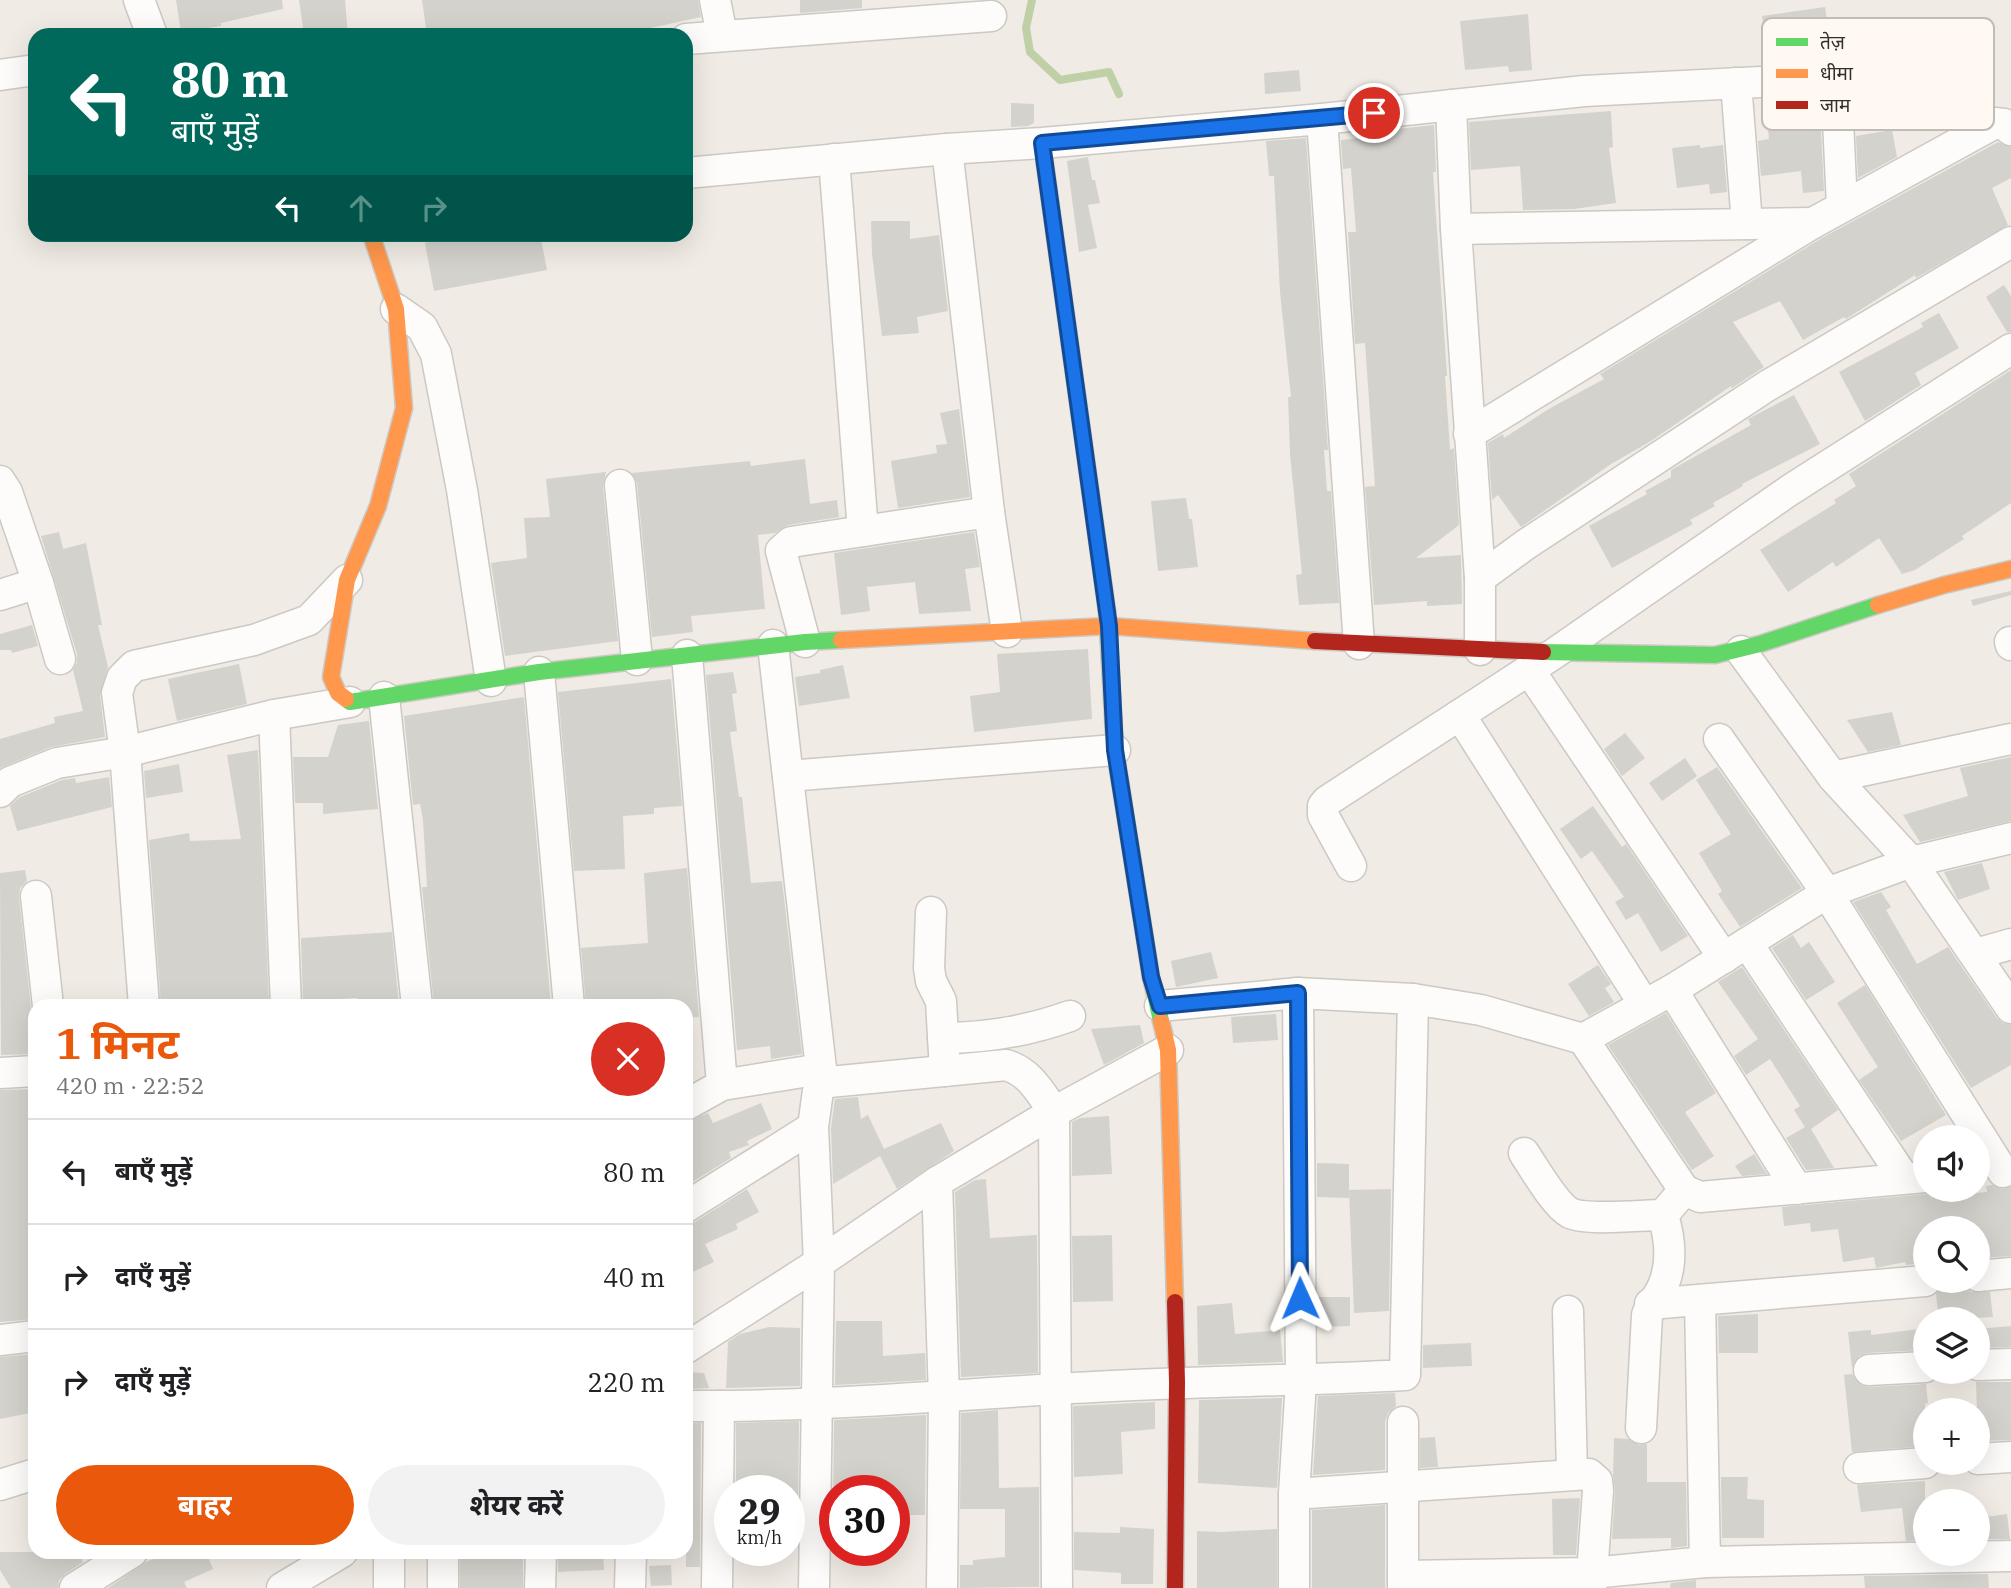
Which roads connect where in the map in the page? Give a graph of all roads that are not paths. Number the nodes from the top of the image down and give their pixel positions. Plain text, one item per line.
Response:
1 (139, 0) edge
2 (715, 0) edge
3 (991, 16) dead end
4 (149, 28) edge
5 (722, 35) junction
6 (693, 38) edge
7 (28, 71) edge
8 (0, 75) edge
9 (1762, 82) edge
10 (1736, 83) junction
11 (1451, 105) junction
12 (1322, 119) junction
13 (1994, 124) edge
14 (1838, 130) edge
15 (1982, 130) edge
16 (2011, 130) edge
17 (1042, 143) junction
18 (947, 149) junction
19 (834, 159) junction
20 (693, 172) edge
21 (1842, 206) junction
22 (1813, 223) junction
23 (1747, 224) junction
24 (1456, 229) junction
25 (374, 242) edge
26 (2011, 242) edge
27 (396, 309) junction
28 (2011, 349) edge
29 (1469, 435) junction
30 (0, 481) edge
31 (620, 485) dead end
32 (989, 512) junction
33 (863, 531) junction
34 (2011, 550) edge
35 (2011, 569) edge
36 (1975, 576) junction
37 (1480, 578) junction
38 (347, 580) junction
39 (38, 583) junction
40 (0, 595) edge
41 (1109, 626) junction
42 (1007, 632) junction
43 (805, 642) junction
44 (1359, 644) junction
45 (773, 645) junction
46 (1480, 650) junction
47 (1741, 651) junction
48 (1555, 653) junction
49 (687, 655) junction
50 (60, 659) dead end
51 (637, 660) junction
52 (1529, 670) junction
53 (539, 672) junction
54 (491, 681) junction
55 (384, 698) junction
56 (350, 702) junction
57 (274, 715) junction
58 (1460, 715) junction
59 (1719, 739) dead end
60 (2011, 739) edge
61 (1115, 750) junction
62 (125, 752) junction
63 (788, 776) junction
64 (1833, 777) junction
65 (0, 792) edge
66 (2011, 838) edge
67 (1911, 862) junction
68 (1351, 866) dead end
69 (1827, 893) junction
70 (36, 896) dead end
71 (931, 912) dead end
72 (2011, 944) edge
73 (1735, 950) junction
74 (1976, 954) junction
75 (1672, 990) junction
76 (1298, 993) junction
77 (47, 999) edge
78 (143, 999) edge
79 (286, 999) edge
80 (416, 999) edge
81 (568, 999) edge
82 (1413, 999) junction
83 (1644, 1004) junction
84 (1160, 1006) junction
85 (2011, 1008) edge
86 (1070, 1016) dead end
87 (943, 1038) junction
88 (1583, 1039) junction
89 (1168, 1050) junction
90 (28, 1071) edge
91 (945, 1071) junction
92 (0, 1073) edge
93 (820, 1076) junction
94 (722, 1085) junction
95 (693, 1101) edge
96 (1054, 1112) junction
97 (813, 1127) junction
98 (1524, 1153) dead end
99 (1997, 1172) edge
100 (1913, 1177) edge
101 (1913, 1178) edge
102 (937, 1182) junction
103 (1797, 1189) junction
104 (1684, 1190) junction
105 (693, 1203) edge
106 (1662, 1215) junction
107 (819, 1263) junction
108 (2011, 1273) edge
109 (1990, 1275) edge
110 (1913, 1282) edge
111 (1699, 1300) junction
112 (1650, 1304) junction
113 (1568, 1311) dead end
114 (28, 1337) edge
115 (0, 1340) edge
116 (693, 1344) edge
117 (2011, 1364) edge
118 (1990, 1365) edge
119 (1913, 1368) edge
120 (1869, 1370) dead end
121 (1301, 1381) junction
122 (1177, 1382) junction
123 (1056, 1389) junction
124 (944, 1397) junction
125 (817, 1404) junction
126 (693, 1406) edge
127 (719, 1406) junction
128 (1403, 1422) dead end
129 (1641, 1427) dead end
130 (2011, 1457) edge
131 (1990, 1458) edge
132 (1913, 1464) edge
133 (1859, 1468) dead end
134 (1572, 1474) junction
135 (28, 1476) edge
136 (0, 1485) edge
137 (1404, 1488) junction
138 (1294, 1494) junction
139 (2011, 1556) edge
140 (121, 1559) edge
141 (330, 1559) edge
142 (389, 1559) edge
143 (443, 1559) edge
144 (541, 1559) edge
145 (631, 1559) edge
146 (1705, 1562) junction
147 (1592, 1580) edge
148 (1403, 1582) edge
149 (75, 1588) edge
150 (282, 1588) edge
151 (389, 1588) edge
152 (443, 1588) edge
153 (540, 1588) edge
154 (630, 1588) edge
155 (717, 1588) edge
156 (814, 1588) edge
157 (942, 1588) edge
158 (1057, 1588) edge
159 (1175, 1588) edge
160 (1294, 1588) edge

1 - 4 street
2 - 5 street
3 - 5 street
5 - 6 street
7 - 8 street
9 - 10 street
10 - 11 street
10 - 23 street
11 - 12 street
11 - 24 street
12 - 17 street
12 - 44 street
13 - 16 street
14 - 21 street
15 - 21 street
17 - 18 street
17 - 41 street
18 - 19 street
18 - 32 street
19 - 20 street
19 - 33 street
21 - 22 street
22 - 23 street
22 - 29 street
23 - 24 street
24 - 29 street
25 - 27 street
26 - 37 street
27 - 38 street
27 - 54 street
28 - 48 street
29 - 37 street
30 - 39 street
31 - 51 street
32 - 33 street
32 - 42 street
33 - 43 street
34 - 36 street
35 - 36 street
36 - 47 street
37 - 46 street
38 - 56 street
38 - 62 street
39 - 40 street
39 - 50 street
41 - 42 street
41 - 44 street
41 - 61 street
42 - 43 street
43 - 45 street
44 - 46 street
45 - 49 street
45 - 63 street
46 - 48 street
47 - 48 street
47 - 64 street
48 - 52 street
49 - 51 street
49 - 94 street
51 - 53 street
52 - 58 street
52 - 73 street
53 - 54 street
53 - 81 street
54 - 55 street
55 - 56 street
55 - 80 street
56 - 57 street
57 - 62 street
57 - 79 street
58 - 68 street
58 - 83 street
59 - 69 street
60 - 64 street
61 - 63 street
61 - 84 street
62 - 65 street
62 - 78 street
63 - 93 street
64 - 67 street
66 - 67 street
67 - 69 street
67 - 74 street
69 - 73 street
69 - 99 street
70 - 77 street
71 - 87 street
72 - 74 street
73 - 75 street
73 - 100 street
74 - 85 street
75 - 83 street
75 - 103 street
76 - 82 street
76 - 84 street
76 - 121 street
82 - 88 street
82 - 121 street
83 - 88 street
84 - 89 street
86 - 87 street
87 - 91 street
88 - 104 street
89 - 96 street
89 - 122 street
90 - 92 street
91 - 93 street
91 - 96 street
93 - 94 street
93 - 97 street
94 - 95 street
96 - 102 street
96 - 123 street
97 - 105 street
97 - 107 street
98 - 106 street
101 - 103 street
102 - 107 street
102 - 124 street
103 - 104 street
104 - 106 street
106 - 112 street
107 - 116 street
107 - 125 street
108 - 109 street
110 - 111 street
111 - 112 street
111 - 146 street
112 - 129 street
113 - 134 street
114 - 115 street
117 - 118 street
119 - 120 street
121 - 122 street
121 - 138 street
122 - 123 street
122 - 159 street
123 - 124 street
123 - 158 street
124 - 125 street
124 - 157 street
125 - 127 street
125 - 156 street
126 - 127 street
127 - 155 street
128 - 137 street
130 - 131 street
132 - 133 street
134 - 137 street
134 - 147 street
135 - 136 street
137 - 138 street
137 - 148 street
138 - 160 street
139 - 146 street
140 - 149 street
141 - 150 street
142 - 151 street
143 - 152 street
144 - 153 street
145 - 154 street
146 - 147 street
147 - 148 street

